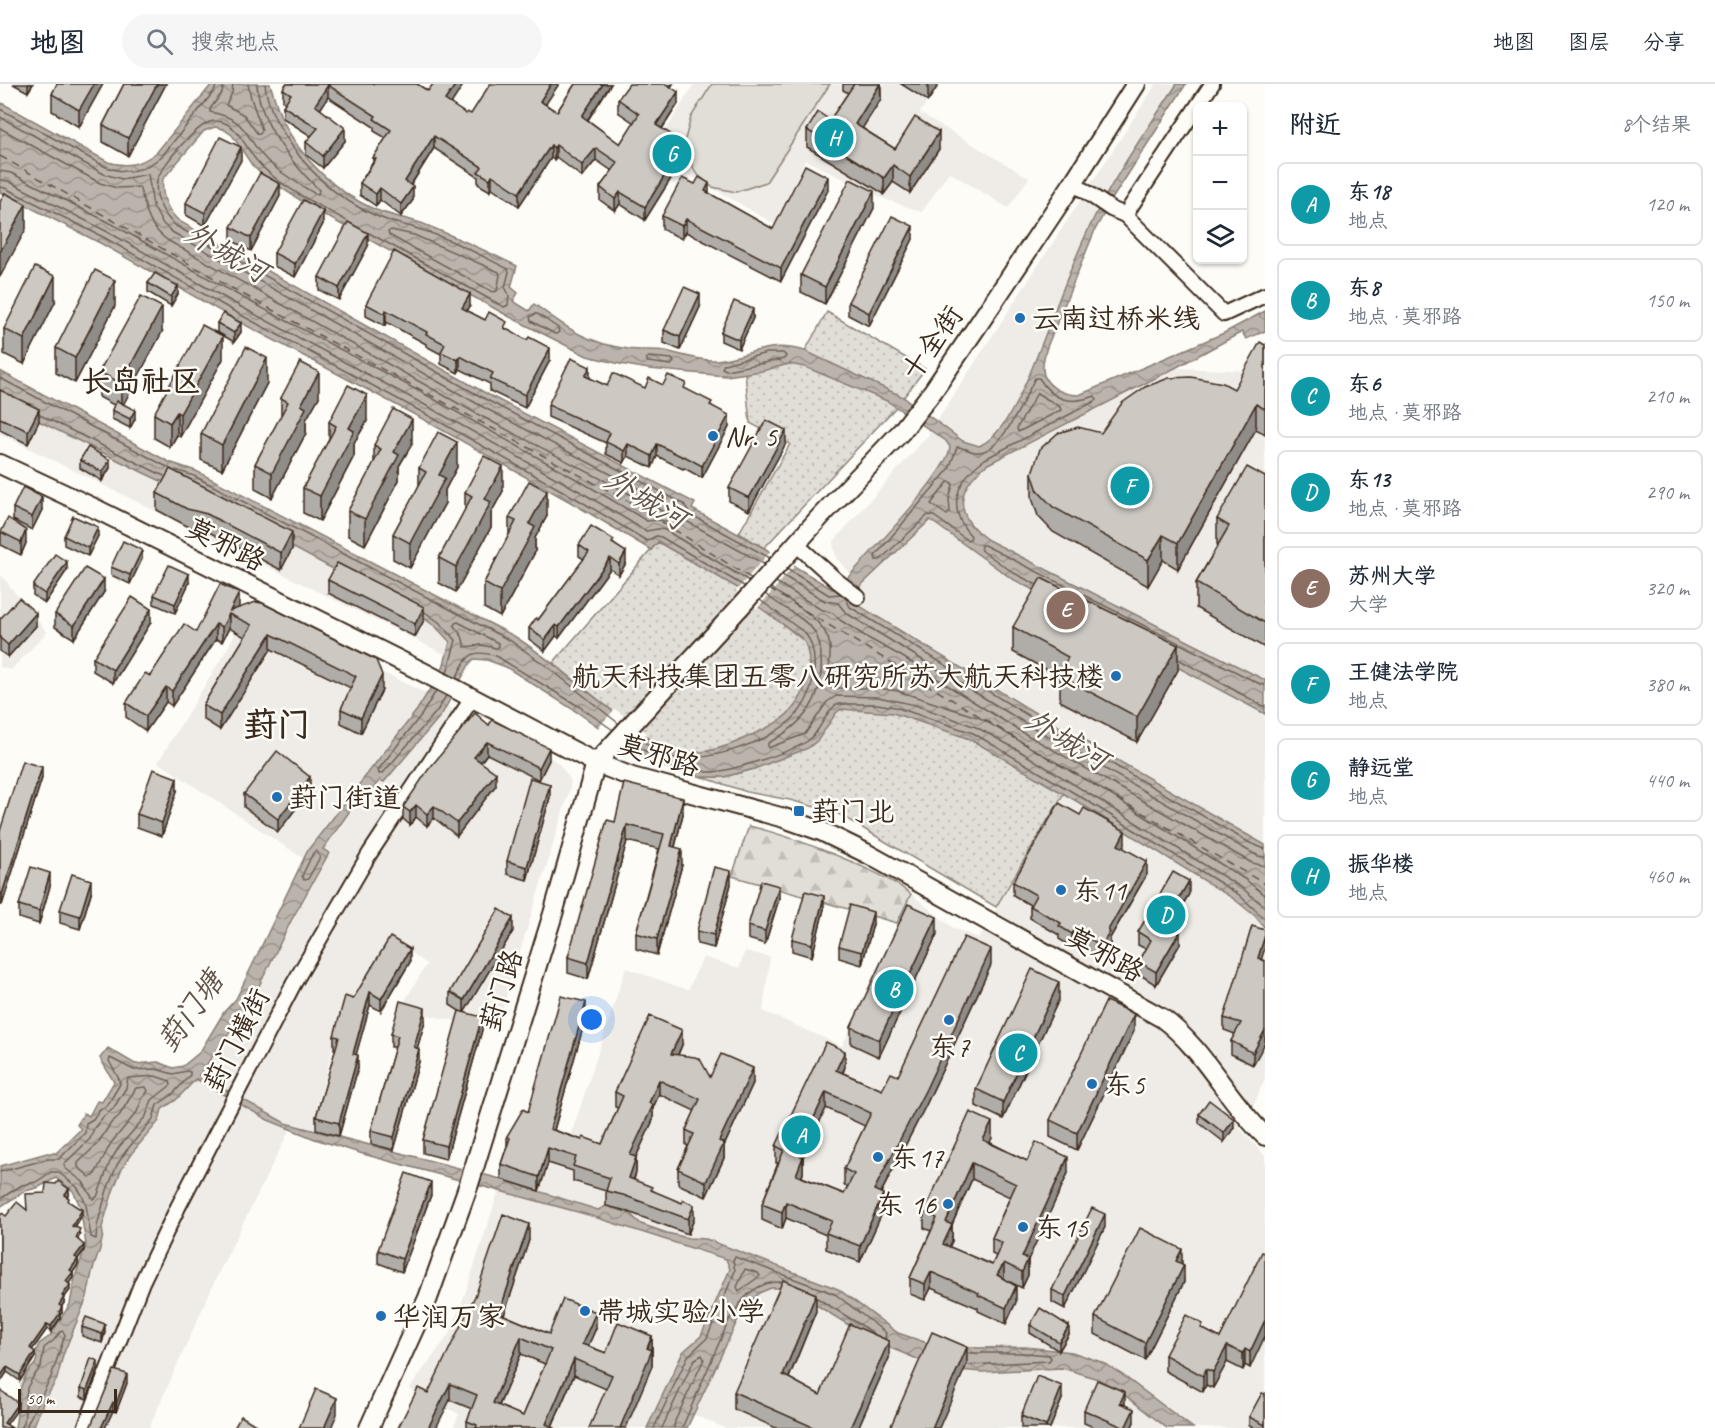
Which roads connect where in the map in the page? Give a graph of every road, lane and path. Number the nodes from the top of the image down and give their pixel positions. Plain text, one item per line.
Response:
1 (1136, 84) edge
2 (1212, 84) edge
3 (1074, 183) junction
4 (1125, 215) junction
5 (1265, 295) edge
6 (0, 464) edge
7 (793, 547) junction
8 (858, 597) dead end
9 (740, 607) joint
10 (468, 695) junction
11 (596, 763) junction
12 (1265, 1136) edge
13 (85, 1428) edge
14 (369, 1428) edge

1 - 3 main road, 十全街
2 - 4 street
3 - 4 street
3 - 7 main road, 十全街
4 - 5 street
6 - 10 main road, 莫邪路
7 - 8 street
7 - 9 main road, 十全街
9 - 11 main road, 葑门路
10 - 11 main road, 莫邪路
10 - 13 street, 葑门横街
11 - 12 main road, 莫邪路
11 - 14 main road, 葑门路

